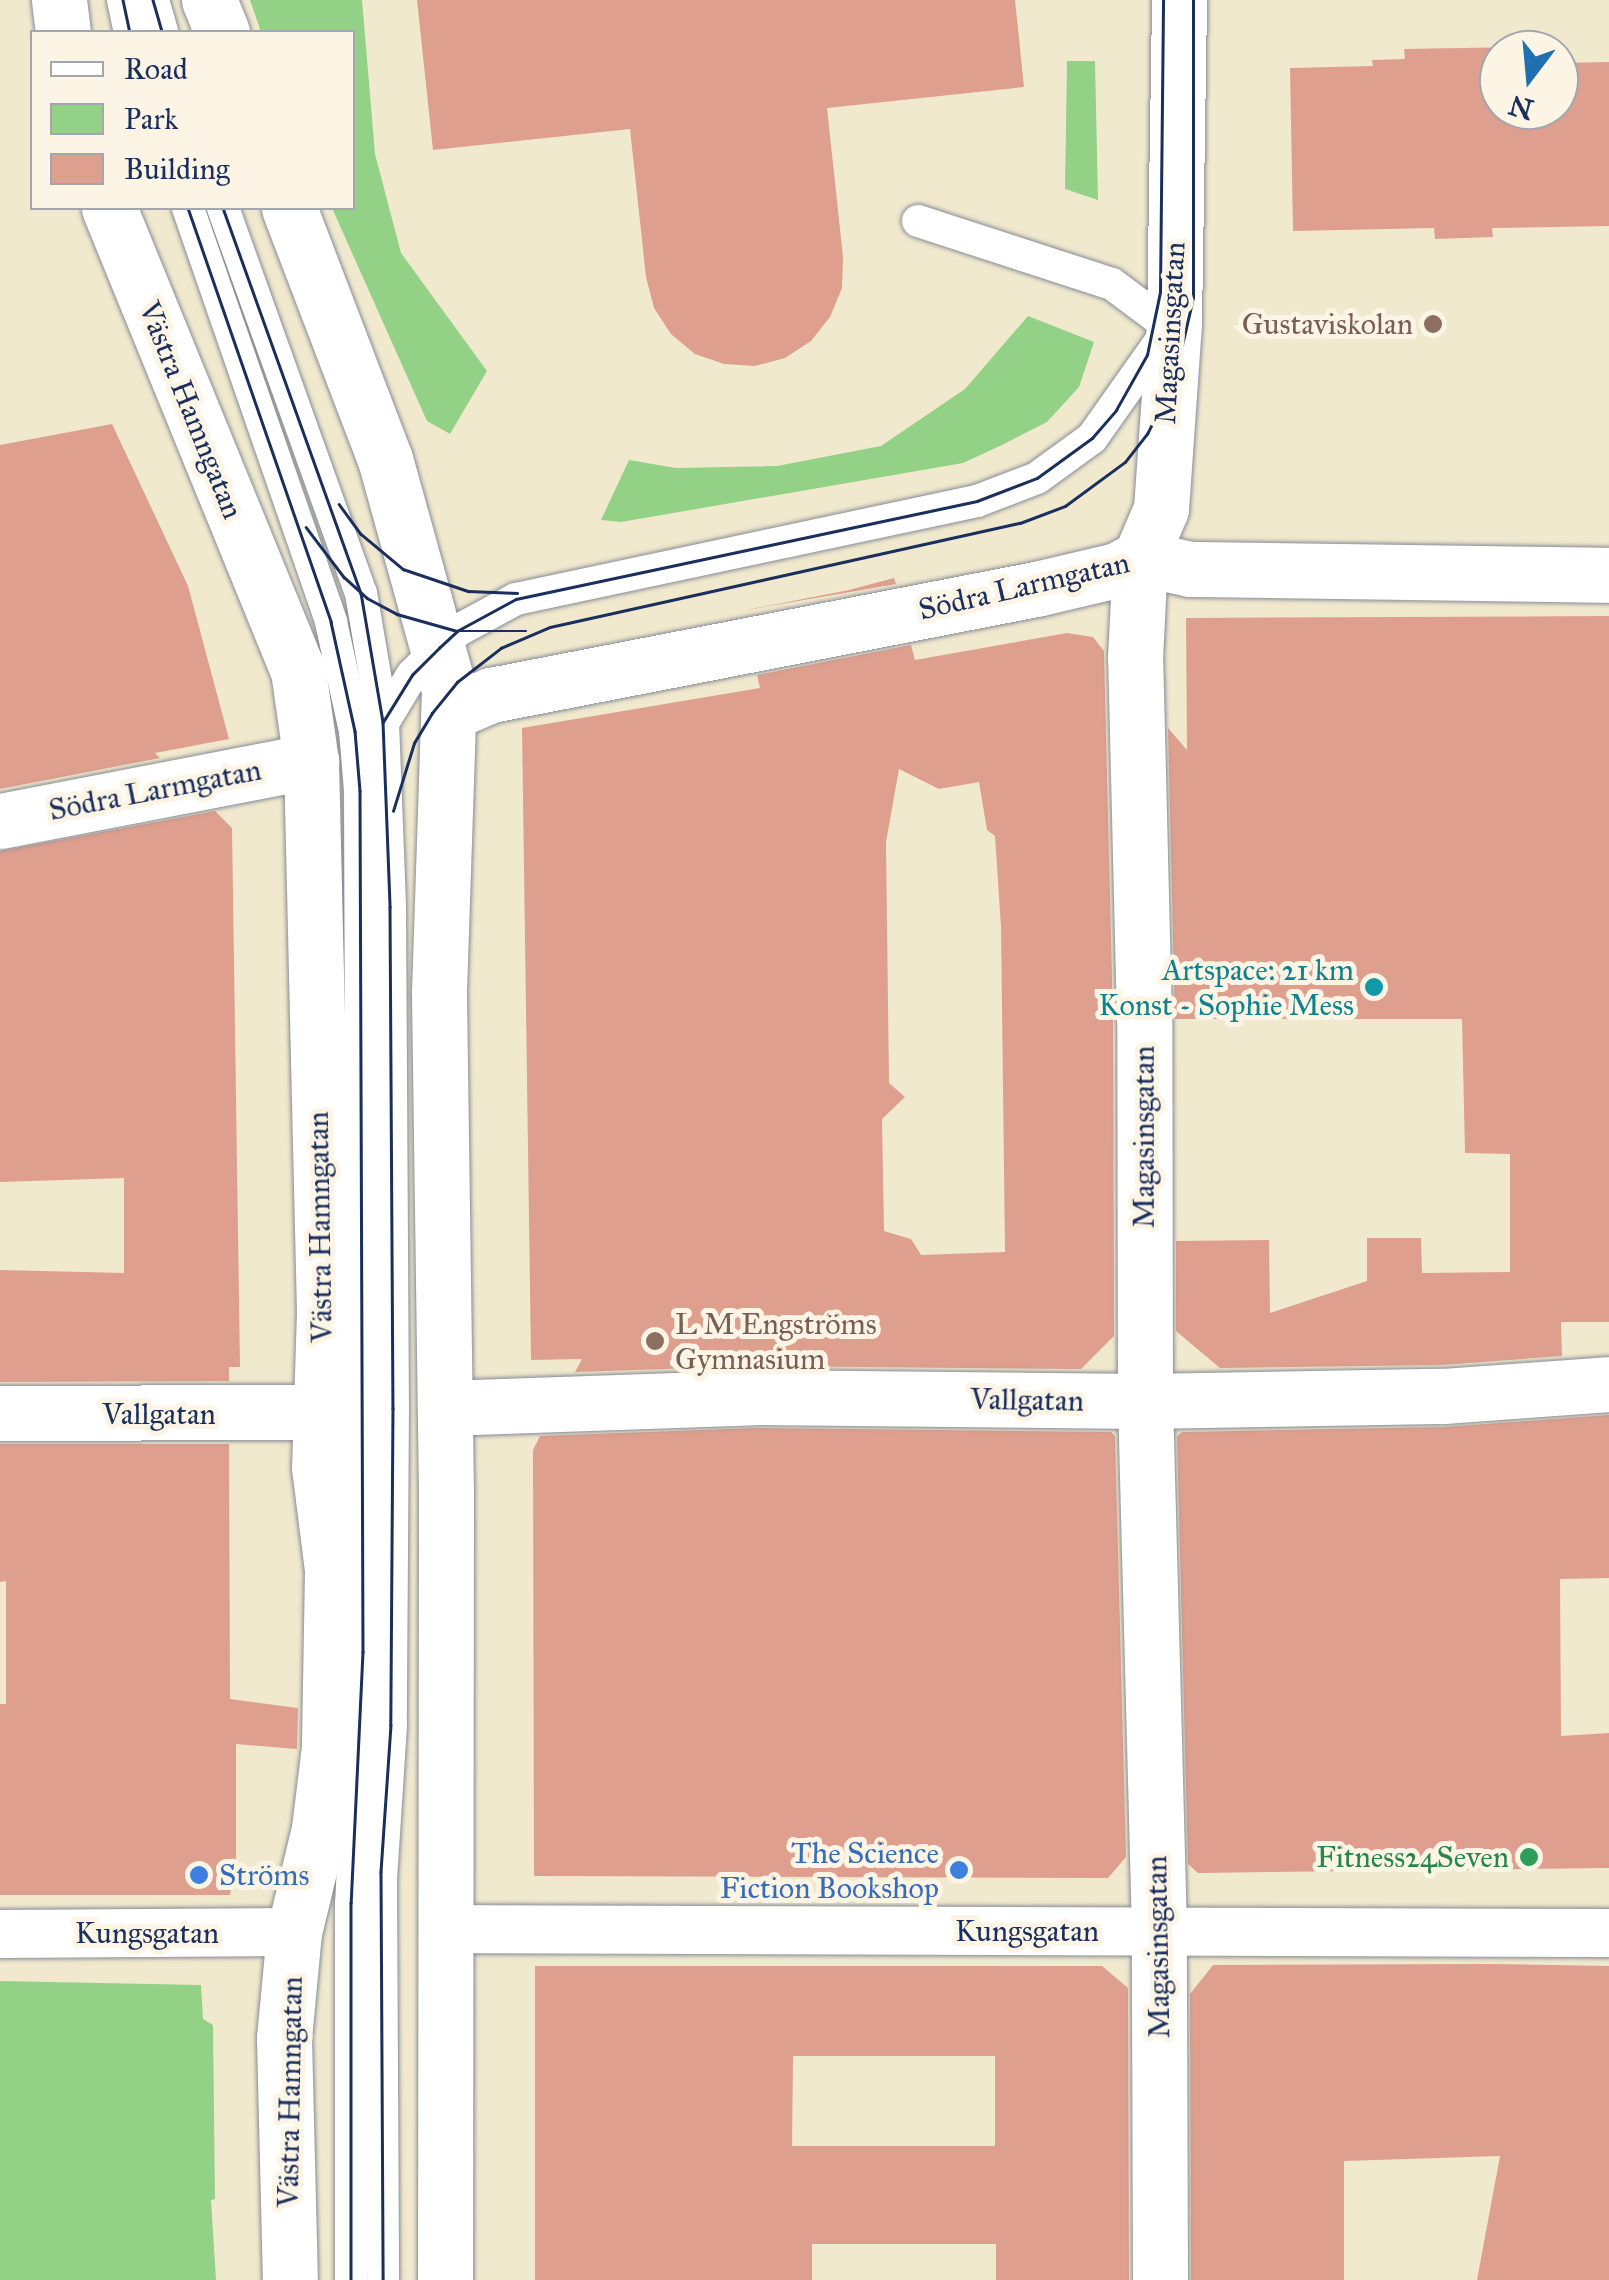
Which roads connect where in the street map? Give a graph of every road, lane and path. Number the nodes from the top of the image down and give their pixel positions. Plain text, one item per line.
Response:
1 (59, 0) edge
2 (123, 0) edge
3 (153, 0) edge
4 (210, 0) edge
5 (1180, 0) edge
6 (63, 30) edge
7 (130, 30) edge
8 (161, 30) edge
9 (221, 30) edge
10 (110, 210) edge
11 (189, 210) edge
12 (224, 210) edge
13 (290, 210) edge
14 (918, 221) dead end
15 (1174, 322) junction
16 (1140, 558) junction
17 (1609, 575) edge
18 (439, 648) junction
19 (448, 713) junction
20 (383, 722) junction
21 (311, 761) junction
22 (0, 822) edge
23 (359, 849) junction
24 (1609, 1384) edge
25 (1145, 1401) junction
26 (445, 1408) junction
27 (319, 1412) junction
28 (0, 1413) edge
29 (446, 1928) junction
30 (1159, 1931) junction
31 (294, 1932) junction
32 (1609, 1932) edge
33 (0, 1934) edge
34 (290, 2280) edge
35 (351, 2280) edge
36 (383, 2280) edge
37 (444, 2280) edge
38 (1160, 2280) edge

1 - 6 street
2 - 7 lane
3 - 8 lane
4 - 9 street
5 - 15 street, Magasinsgatan
10 - 21 street, Västra Hamngatan
11 - 23 lane
12 - 20 lane
13 - 18 street
14 - 15 lane
15 - 16 street, Magasinsgatan
15 - 18 lane
16 - 17 street, Södra Larmgatan
16 - 19 street, Södra Larmgatan
16 - 25 street, Magasinsgatan
18 - 19 street
18 - 20 lane
19 - 26 street
20 - 23 lane
20 - 36 lane
21 - 22 street, Södra Larmgatan
21 - 27 street, Västra Hamngatan
23 - 35 lane
24 - 25 street, Vallgatan
25 - 26 street, Vallgatan
25 - 30 street, Magasinsgatan
26 - 29 street
27 - 28 street, Vallgatan
27 - 31 street, Västra Hamngatan
29 - 30 street, Kungsgatan
29 - 37 street
30 - 32 street, Kungsgatan
30 - 38 street, Magasinsgatan
31 - 33 street, Kungsgatan
31 - 34 street, Västra Hamngatan

